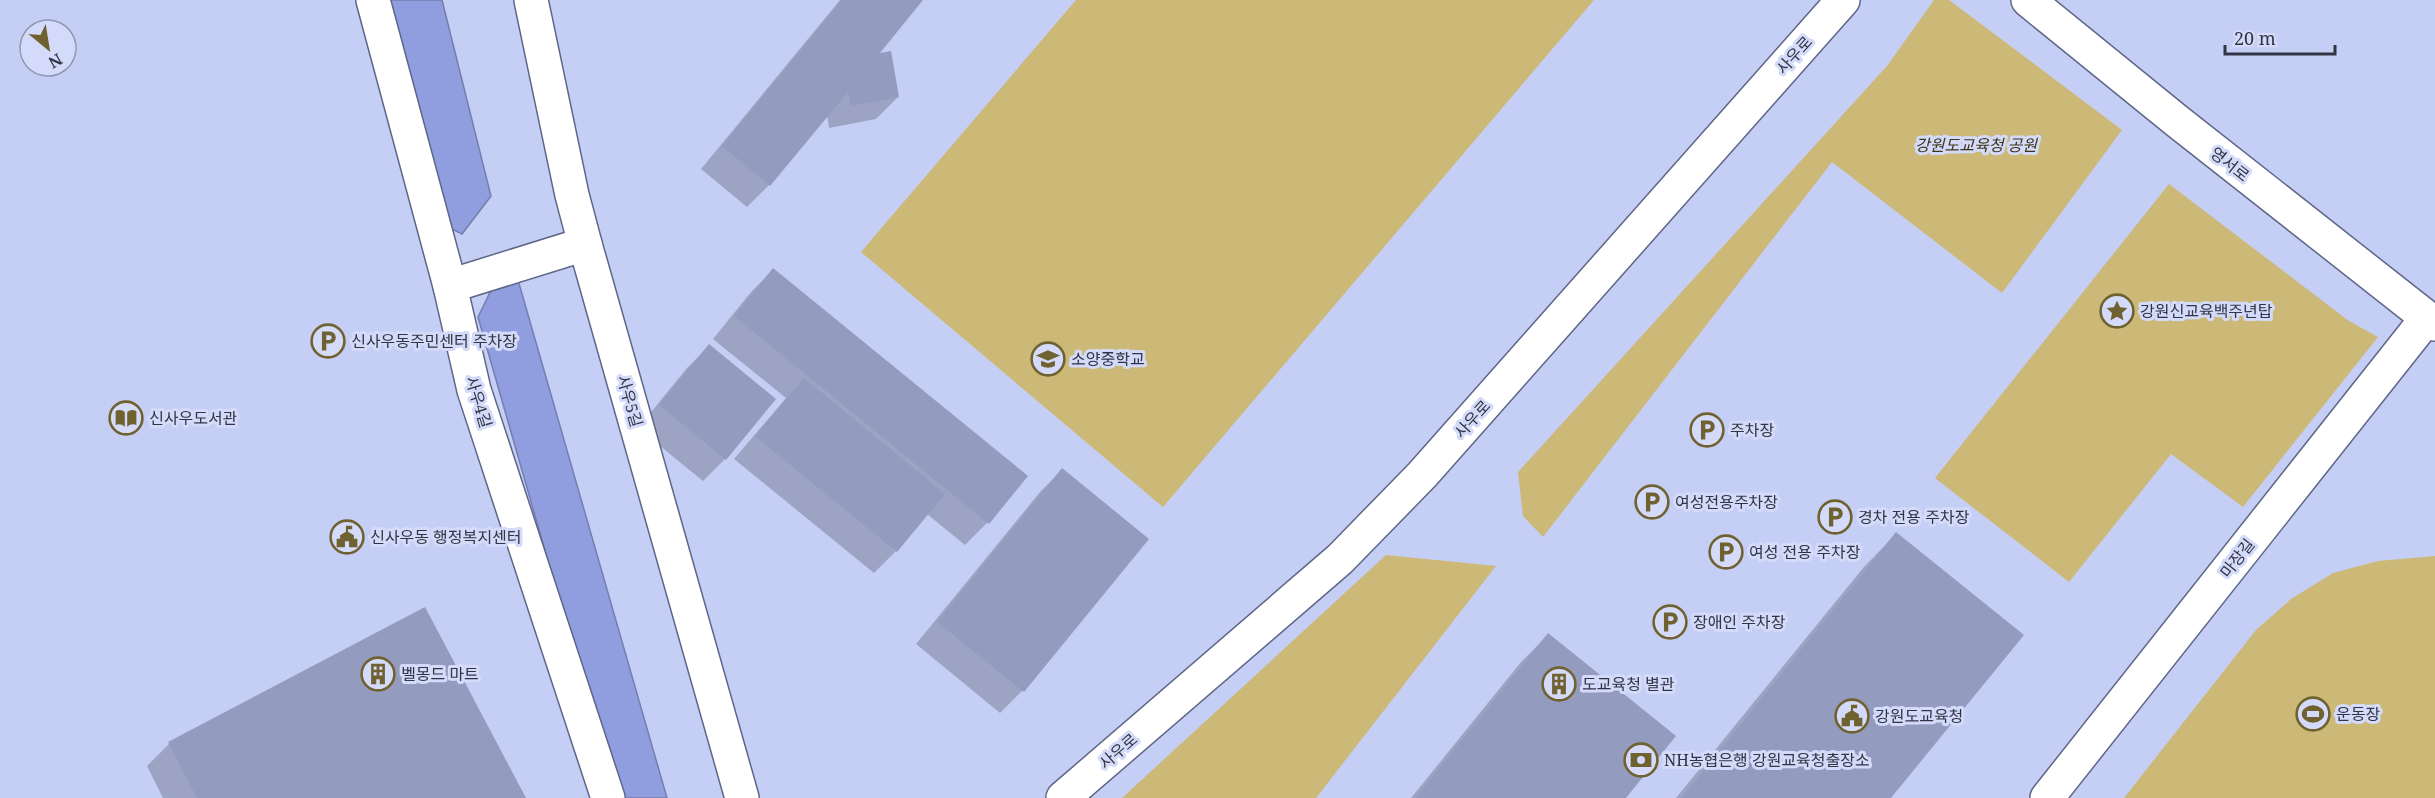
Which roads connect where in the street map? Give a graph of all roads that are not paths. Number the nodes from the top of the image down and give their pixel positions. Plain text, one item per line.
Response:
1 (373, 0) edge
2 (531, 0) edge
3 (1843, 0) edge
4 (2028, 0) edge
5 (585, 244) junction
6 (450, 286) junction
7 (2431, 321) edge
8 (608, 798) edge
9 (742, 798) edge
10 (1063, 798) edge
11 (2047, 798) edge

1 - 6 street, 사우4길
2 - 5 street, 사우5길
3 - 10 street, 사우로
4 - 7 street, 영서로
5 - 6 street
5 - 9 street, 사우5길
6 - 8 street, 사우4길
7 - 11 street, 마장길

